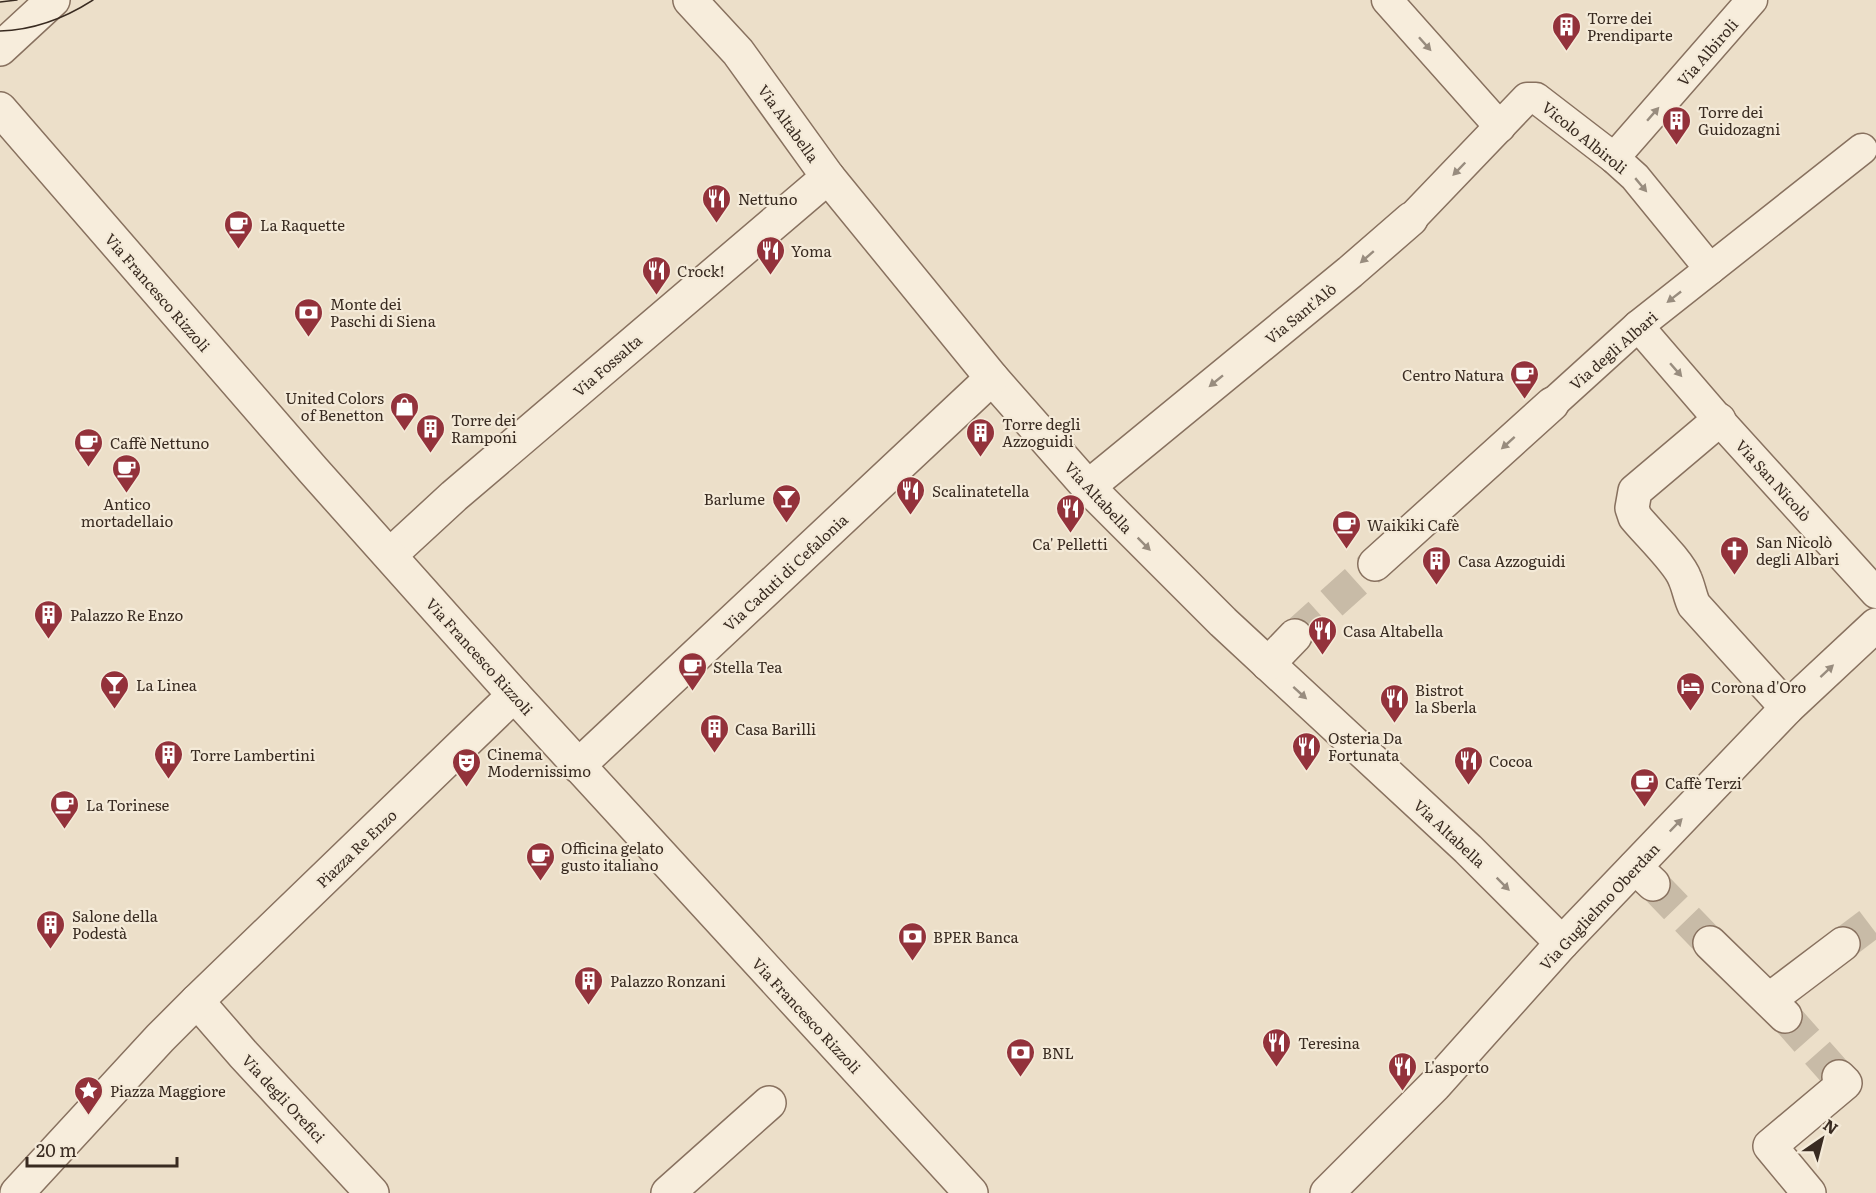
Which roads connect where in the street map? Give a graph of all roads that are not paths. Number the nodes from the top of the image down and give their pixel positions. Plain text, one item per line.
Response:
1 (53, 0) edge
2 (690, 0) edge
3 (1387, 0) edge
4 (1752, 0) edge
5 (0, 49) edge
6 (0, 109) edge
7 (1500, 127) junction
8 (1862, 149) dead end
9 (1614, 158) junction
10 (828, 177) junction
11 (1411, 219) joint
12 (1710, 269) junction
13 (1638, 326) junction
14 (992, 378) junction
15 (1551, 404) joint
16 (1719, 420) junction
17 (1088, 487) junction
18 (390, 555) junction
19 (1375, 564) tunnel mouth
20 (1876, 593) edge
21 (1876, 625) edge
22 (1295, 636) tunnel mouth
23 (1268, 664) junction
24 (514, 695) junction
25 (1787, 708) junction
26 (578, 766) junction
27 (1562, 943) junction
28 (1710, 943) tunnel mouth
29 (1843, 944) tunnel mouth
30 (197, 1001) junction
31 (1839, 1077) dead end
32 (769, 1103) dead end
33 (17, 1193) edge
34 (372, 1193) edge
35 (668, 1193) edge
36 (971, 1193) edge
37 (1327, 1193) edge
38 (1809, 1193) edge

1 - 5 street
2 - 10 street, Via Altabella
3 -> 7 lane
9 -> 4 lane, Via Albiroli
6 - 18 street, Via Francesco Rizzoli
7 - 9 lane, Vicolo Albiroli
7 -> 11 lane, Via Sant'Alò
8 - 12 lane, Via degli Albari
9 -> 12 lane, Vicolo Albiroli
10 - 14 street, Via Altabella
10 - 18 street, Via Fossalta
11 -> 17 street, Via Sant'Alò
12 -> 13 lane, Via degli Albari
13 - 15 lane, Via degli Albari
13 -> 16 lane, Via San Nicolò
14 - 17 street, Via Altabella
14 - 26 street, Via Caduti di Cefalonia
15 -> 19 street, Via degli Albari
16 - 20 lane, Via San Nicolò
16 - 25 street
17 -> 23 street, Via Altabella
18 - 24 street, Via Francesco Rizzoli
25 -> 21 street, Via Guglielmo Oberdan
22 - 23 street
23 -> 27 street, Via Altabella
24 - 26 street, Via Francesco Rizzoli
24 - 30 street, Piazza Re Enzo
27 -> 25 street, Via Guglielmo Oberdan
26 - 36 street, Via Francesco Rizzoli
27 - 37 street, Via Guglielmo Oberdan
28 - 29 street
30 - 33 street
30 - 34 street, Via degli Orefici
31 - 38 street
32 - 35 street

